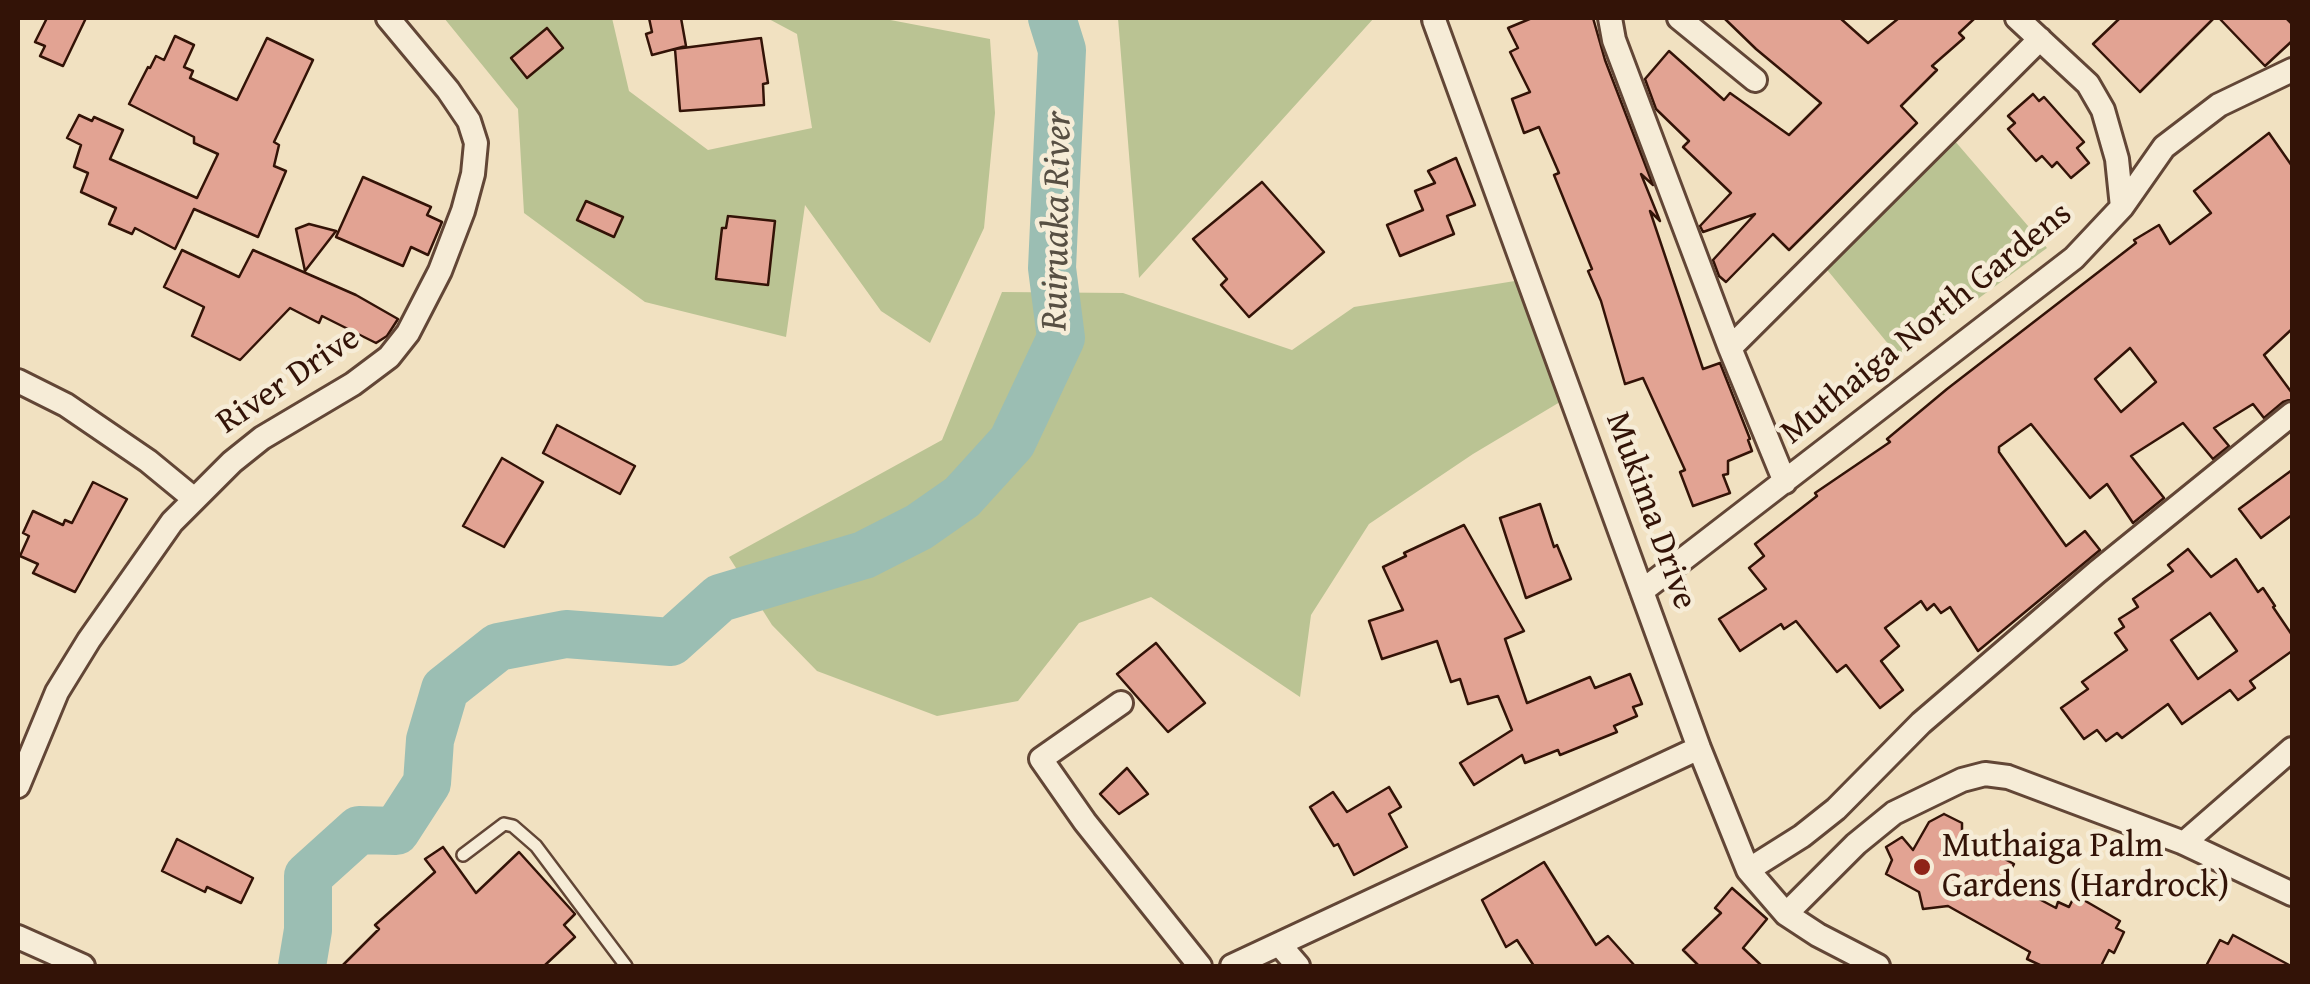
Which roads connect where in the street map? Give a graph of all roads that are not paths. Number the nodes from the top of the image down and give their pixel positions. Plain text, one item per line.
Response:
1 (388, 18) edge
2 (1610, 18) edge
3 (1679, 18) edge
4 (2016, 18) edge
5 (1434, 20) dead end
6 (2040, 40) junction
7 (2292, 70) edge
8 (1755, 80) dead end
9 (2122, 207) junction
10 (1730, 348) junction
11 (18, 380) edge
12 (2292, 414) edge
13 (1786, 482) junction
14 (193, 498) junction
15 (1642, 591) junction
16 (1120, 703) dead end
17 (1699, 748) junction
18 (2292, 750) edge
19 (18, 786) edge
20 (2184, 842) junction
21 (464, 855) dead end
22 (1748, 870) junction
23 (2292, 894) edge
24 (1786, 914) junction
25 (18, 937) edge
26 (1278, 944) junction
27 (84, 966) edge
28 (626, 966) edge
29 (1200, 966) edge
30 (1232, 966) edge
31 (1298, 966) edge
32 (1878, 966) edge

1 - 14 street, River Drive
2 - 10 street, Muthaiga North Gardens
3 - 8 street
4 - 6 street
5 - 15 street, Mukima Drive
6 - 9 street
6 - 10 street
7 - 9 street, Muthaiga North Gardens
9 - 13 street, Muthaiga North Gardens
10 - 13 street, Muthaiga North Gardens
11 - 14 street
12 - 22 street
13 - 15 street, Muthaiga North Gardens
14 - 19 street, River Drive
15 - 17 street, Mukima Drive
16 - 29 street
17 - 22 street, Mukima Drive
17 - 26 street
18 - 20 street
20 - 23 street
20 - 24 street
21 - 28 lane
22 - 24 street, Mukima Drive
24 - 32 street, Mukima Drive
25 - 27 street
26 - 30 street
26 - 31 street

